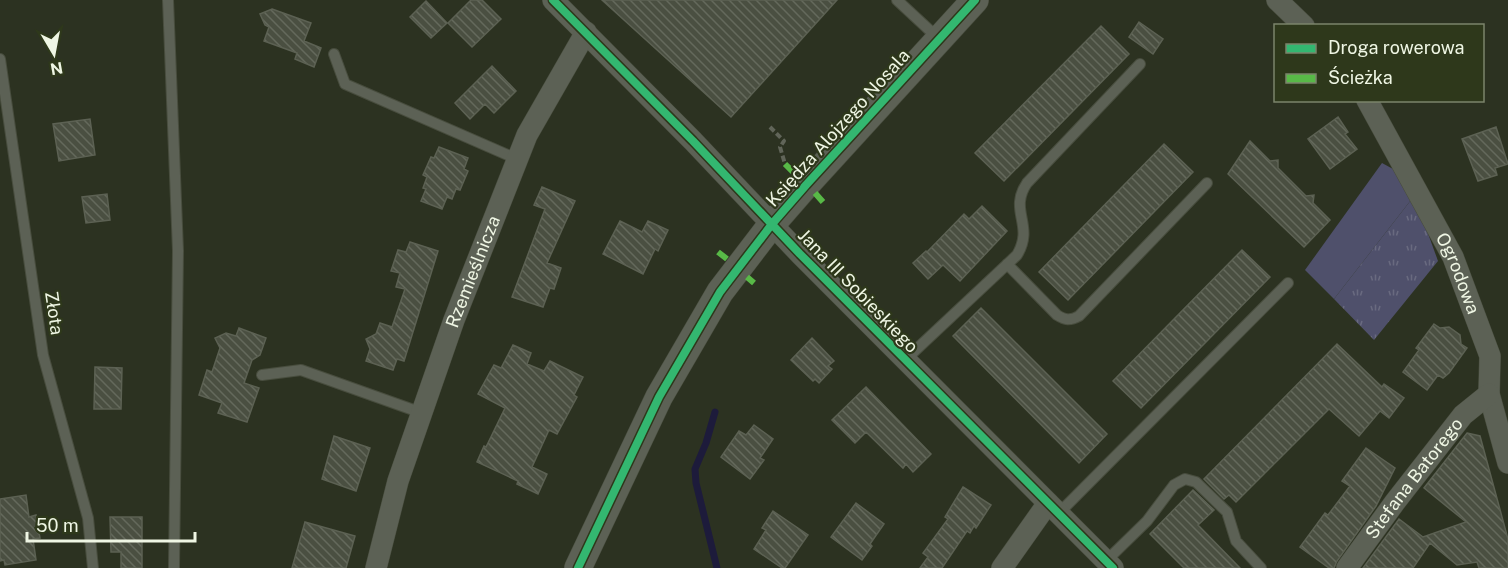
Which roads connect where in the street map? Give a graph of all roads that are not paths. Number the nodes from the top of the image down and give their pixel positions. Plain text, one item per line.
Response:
1 (168, 0) edge
2 (553, 0) edge
3 (897, 0) edge
4 (975, 0) edge
5 (1277, 0) edge
6 (1302, 24) edge
7 (586, 32) junction
8 (939, 39) junction
9 (334, 54) dead end
10 (0, 59) edge
11 (1140, 64) dead end
12 (1368, 102) edge
13 (518, 159) junction
14 (1207, 183) dead end
15 (772, 224) junction
16 (1007, 264) junction
17 (1288, 283) dead end
18 (904, 360) junction
19 (262, 375) dead end
20 (1489, 394) junction
21 (422, 413) junction
22 (1508, 463) edge
23 (1054, 508) junction
24 (1109, 564) edge
25 (93, 568) edge
26 (174, 568) edge
27 (376, 568) edge
28 (578, 568) edge
29 (1002, 568) edge
30 (1261, 568) edge
31 (1347, 568) edge

1 - 26 lane
2 - 7 street
3 - 8 lane
4 - 8 street, Księdza Alojzego Nosala
5 - 6 street
7 - 13 street, Rzemieślnicza
7 - 15 street, Jana III Sobieskiego
8 - 15 street, Księdza Alojzego Nosala
9 - 13 lane
10 - 25 lane, Złota
11 - 16 lane
12 - 20 street, Ogrodowa
13 - 21 street, Rzemieślnicza
14 - 16 lane
15 - 18 street, Jana III Sobieskiego
15 - 28 street, Księdza Alojzego Nosala
16 - 18 lane
17 - 23 lane
18 - 23 street, Jana III Sobieskiego
19 - 21 lane
20 - 22 street, Ogrodowa
20 - 31 street, Stefana Batorego
21 - 27 street, Rzemieślnicza
23 - 24 street, Jana III Sobieskiego
23 - 29 street
24 - 30 lane

